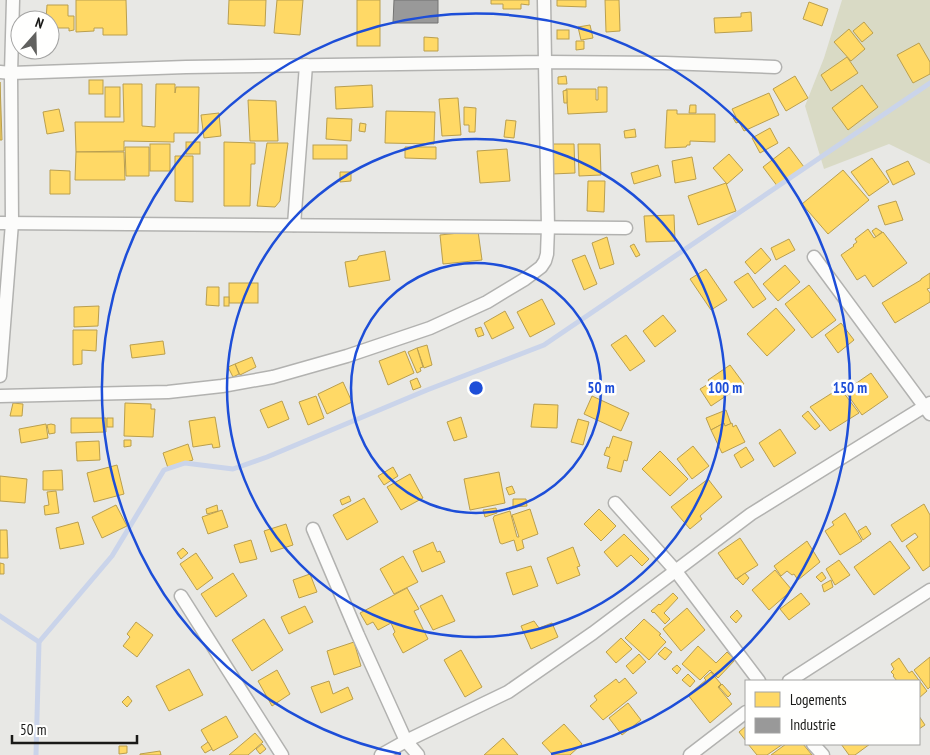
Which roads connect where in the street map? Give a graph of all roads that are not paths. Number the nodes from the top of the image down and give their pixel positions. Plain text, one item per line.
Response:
1 (13, 0) edge
2 (544, 0) edge
3 (545, 62) junction
4 (306, 65) junction
5 (775, 67) dead end
6 (6, 73) edge
7 (6, 223) edge
8 (294, 225) junction
9 (548, 227) junction
10 (626, 228) dead end
11 (814, 257) dead end
12 (0, 376) edge
13 (0, 396) edge
14 (928, 408) edge
15 (616, 503) dead end
16 (313, 529) dead end
17 (675, 570) junction
18 (930, 590) edge
19 (181, 596) dead end
20 (758, 680) edge
21 (791, 680) edge
22 (745, 713) edge
23 (406, 741) junction
24 (814, 745) edge
25 (282, 755) edge
26 (381, 755) edge
27 (418, 755) edge
28 (690, 755) edge
29 (823, 755) edge

1 - 6 street
2 - 3 street
3 - 4 street
3 - 5 street
3 - 9 street
4 - 6 street
4 - 8 street
6 - 7 street
7 - 8 street
7 - 12 street
8 - 9 street
9 - 10 street
9 - 13 street
11 - 14 street
14 - 17 street
15 - 17 street
16 - 23 street
17 - 20 street
17 - 23 street
18 - 21 street
19 - 25 street
22 - 28 street
23 - 26 street
23 - 27 street
24 - 29 street

